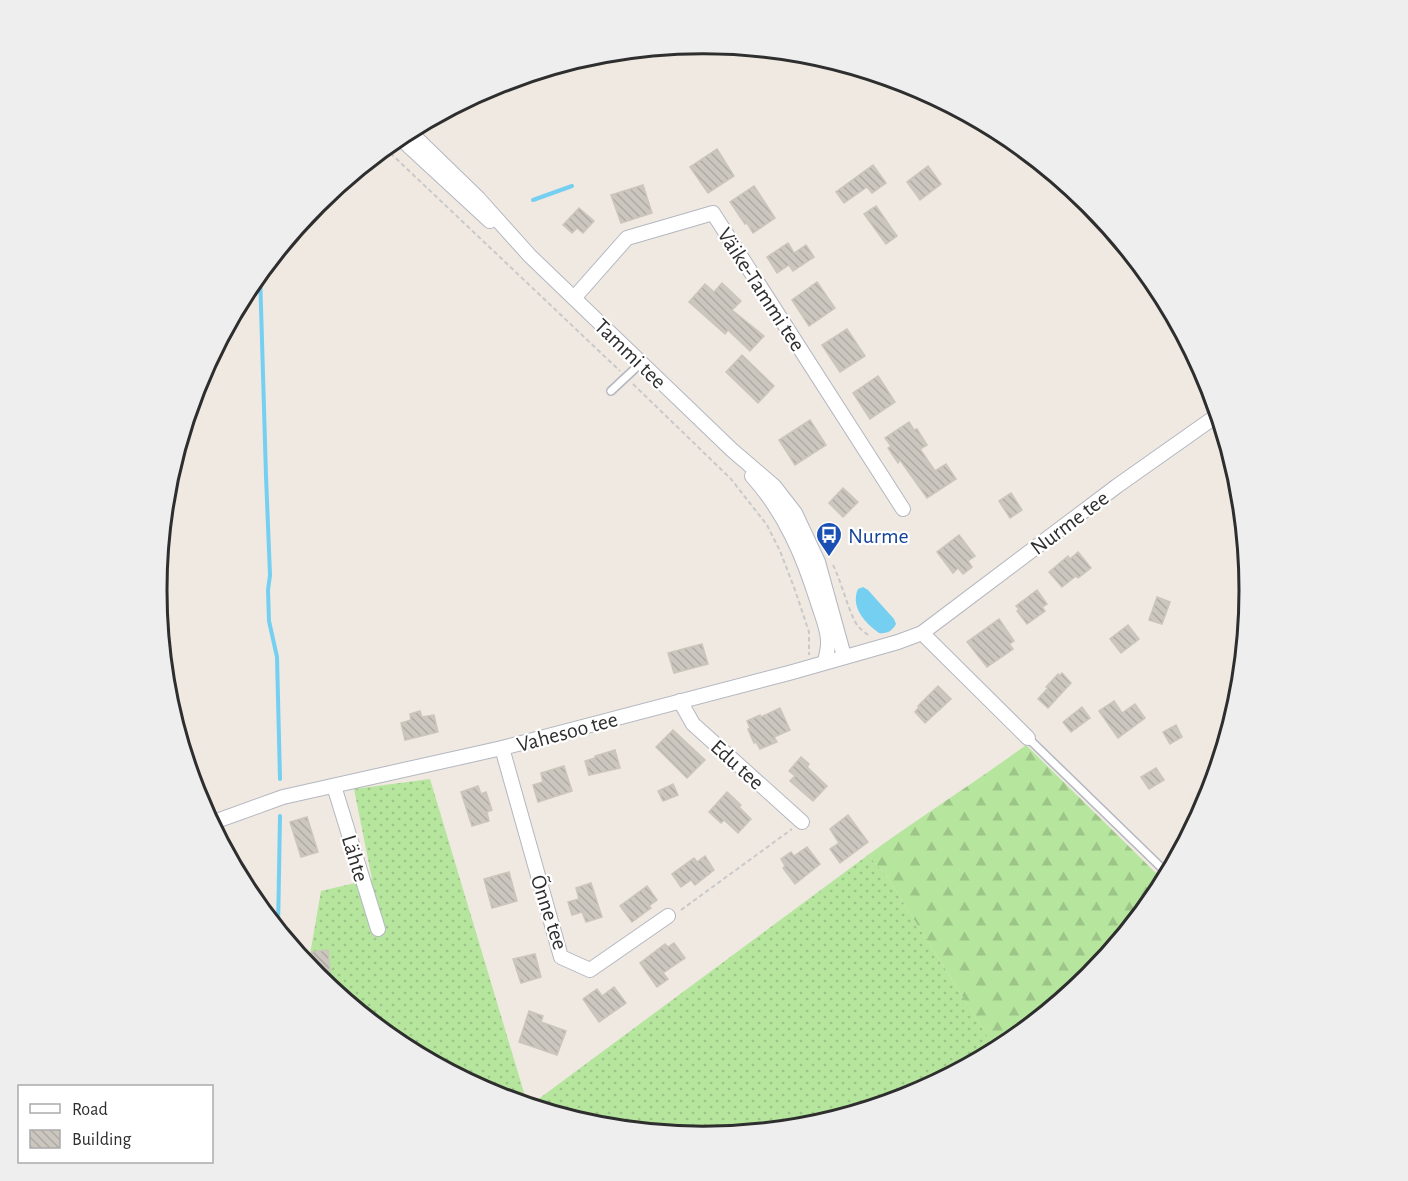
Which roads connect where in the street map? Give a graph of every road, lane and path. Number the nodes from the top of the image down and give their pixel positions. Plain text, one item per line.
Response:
1 (416, 138) edge
2 (406, 144) edge
3 (530, 256) junction
4 (574, 298) junction
5 (641, 363) junction
6 (611, 391) dead end
7 (1212, 419) edge
8 (732, 450) junction
9 (903, 509) dead end
10 (829, 558) dead end
11 (922, 633) junction
12 (875, 648) junction
13 (844, 656) junction
14 (825, 662) junction
15 (680, 701) junction
16 (1028, 738) joint
17 (502, 748) junction
18 (334, 786) junction
19 (219, 820) edge
20 (800, 820) joint
21 (1163, 869) edge
22 (668, 916) joint
23 (378, 929) dead end

1 - 3 street, Tammi tee
2 - 3 street, Tammi tee
3 - 4 street, Tammi tee
4 - 5 street, Tammi tee
4 - 9 street, Väike-Tammi tee
5 - 6 lane
5 - 8 street, Tammi tee
7 - 11 street, Nurme tee
8 - 13 street, Tammi tee
8 - 14 street, Tammi tee
10 - 12 path
11 - 12 street, Vahesoo tee
11 - 16 street
12 - 13 street, Vahesoo tee
13 - 14 street, Vahesoo tee
14 - 15 street, Vahesoo tee
15 - 17 street, Vahesoo tee
15 - 20 street, Edu tee
16 - 21 lane
17 - 18 street, Vahesoo tee
17 - 22 street, Õnne tee
18 - 19 street, Vahesoo tee
18 - 23 street, Lähte
20 - 22 path

